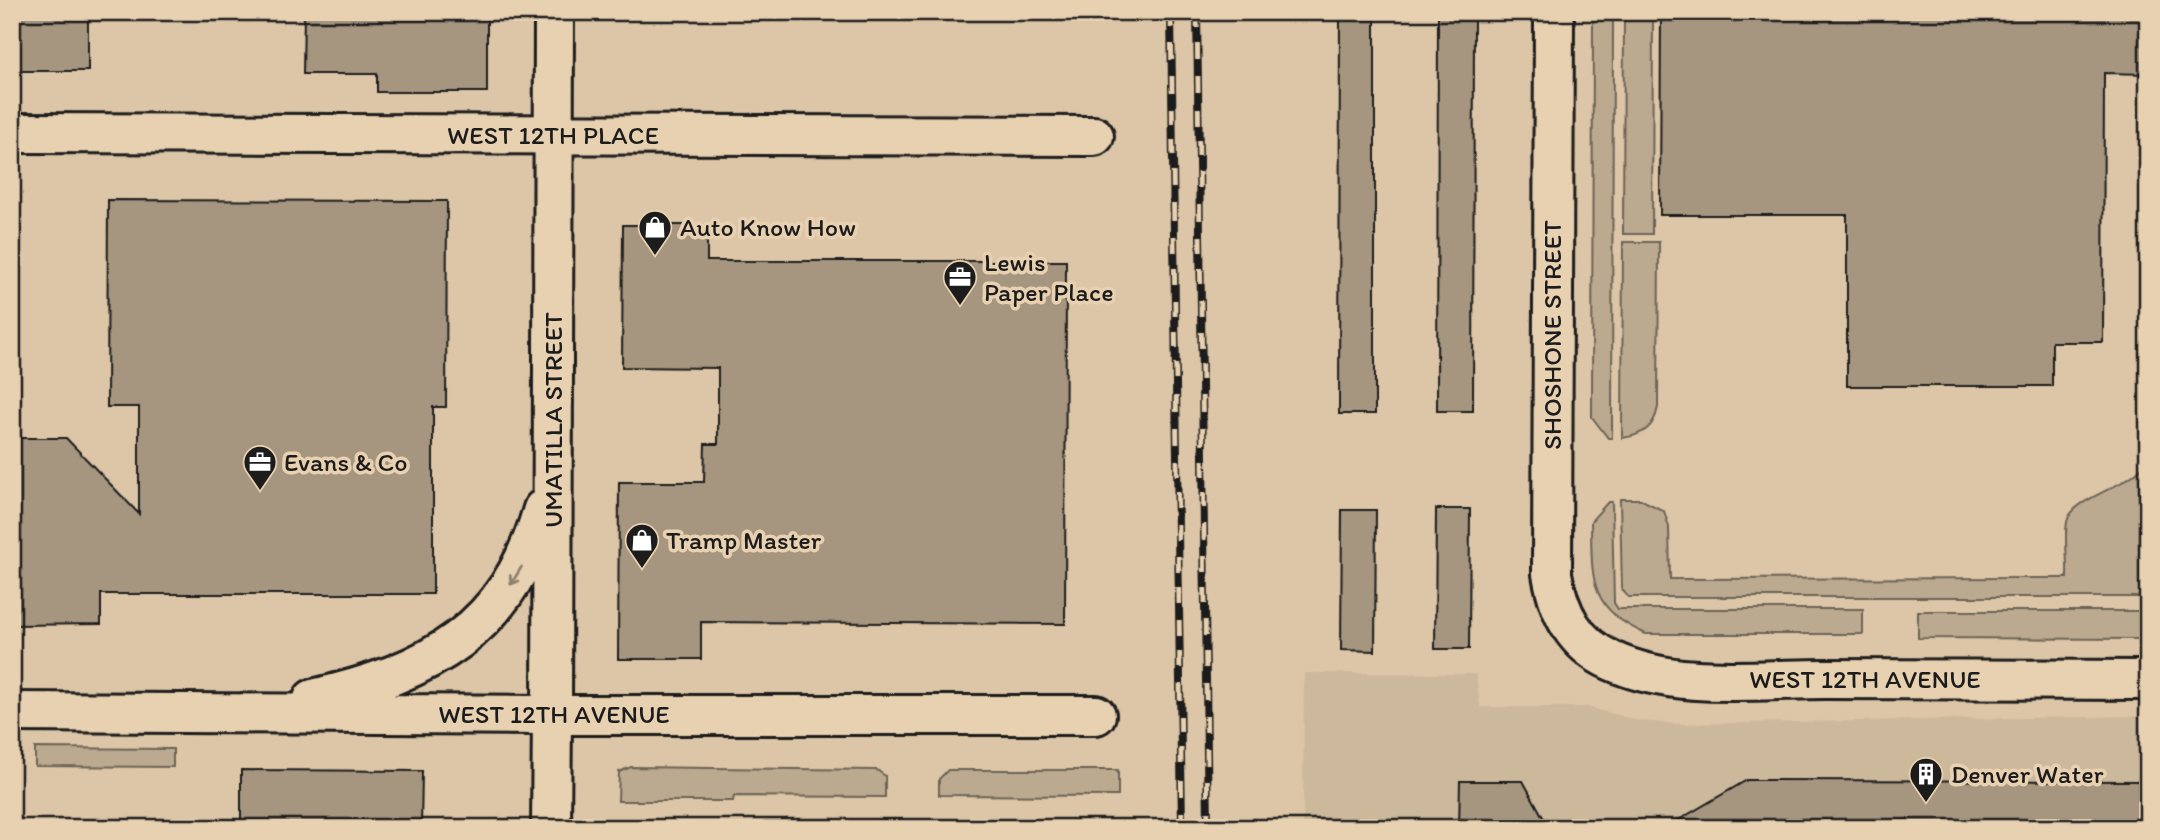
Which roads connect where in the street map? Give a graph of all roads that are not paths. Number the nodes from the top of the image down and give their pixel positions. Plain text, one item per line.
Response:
1 (554, 12) edge
2 (1554, 12) edge
3 (12, 133) edge
4 (554, 135) junction
5 (1094, 136) dead end
6 (553, 466) junction
7 (1588, 648) joint
8 (2148, 680) edge
9 (12, 712) edge
10 (250, 713) junction
11 (552, 715) junction
12 (1096, 715) dead end
13 (551, 828) edge

1 - 4 street, UMATILLA STREET
2 - 7 street, SHOSHONE STREET
3 - 4 street, WEST 12TH PLACE
4 - 5 street, WEST 12TH PLACE
4 - 6 street, UMATILLA STREET
6 -> 10 street
6 - 11 street, UMATILLA STREET
7 - 8 street, WEST 12TH AVENUE
9 - 10 street, WEST 12TH AVENUE
10 - 11 street, WEST 12TH AVENUE
11 - 12 street, WEST 12TH AVENUE
11 - 13 street, UMATILLA STREET

